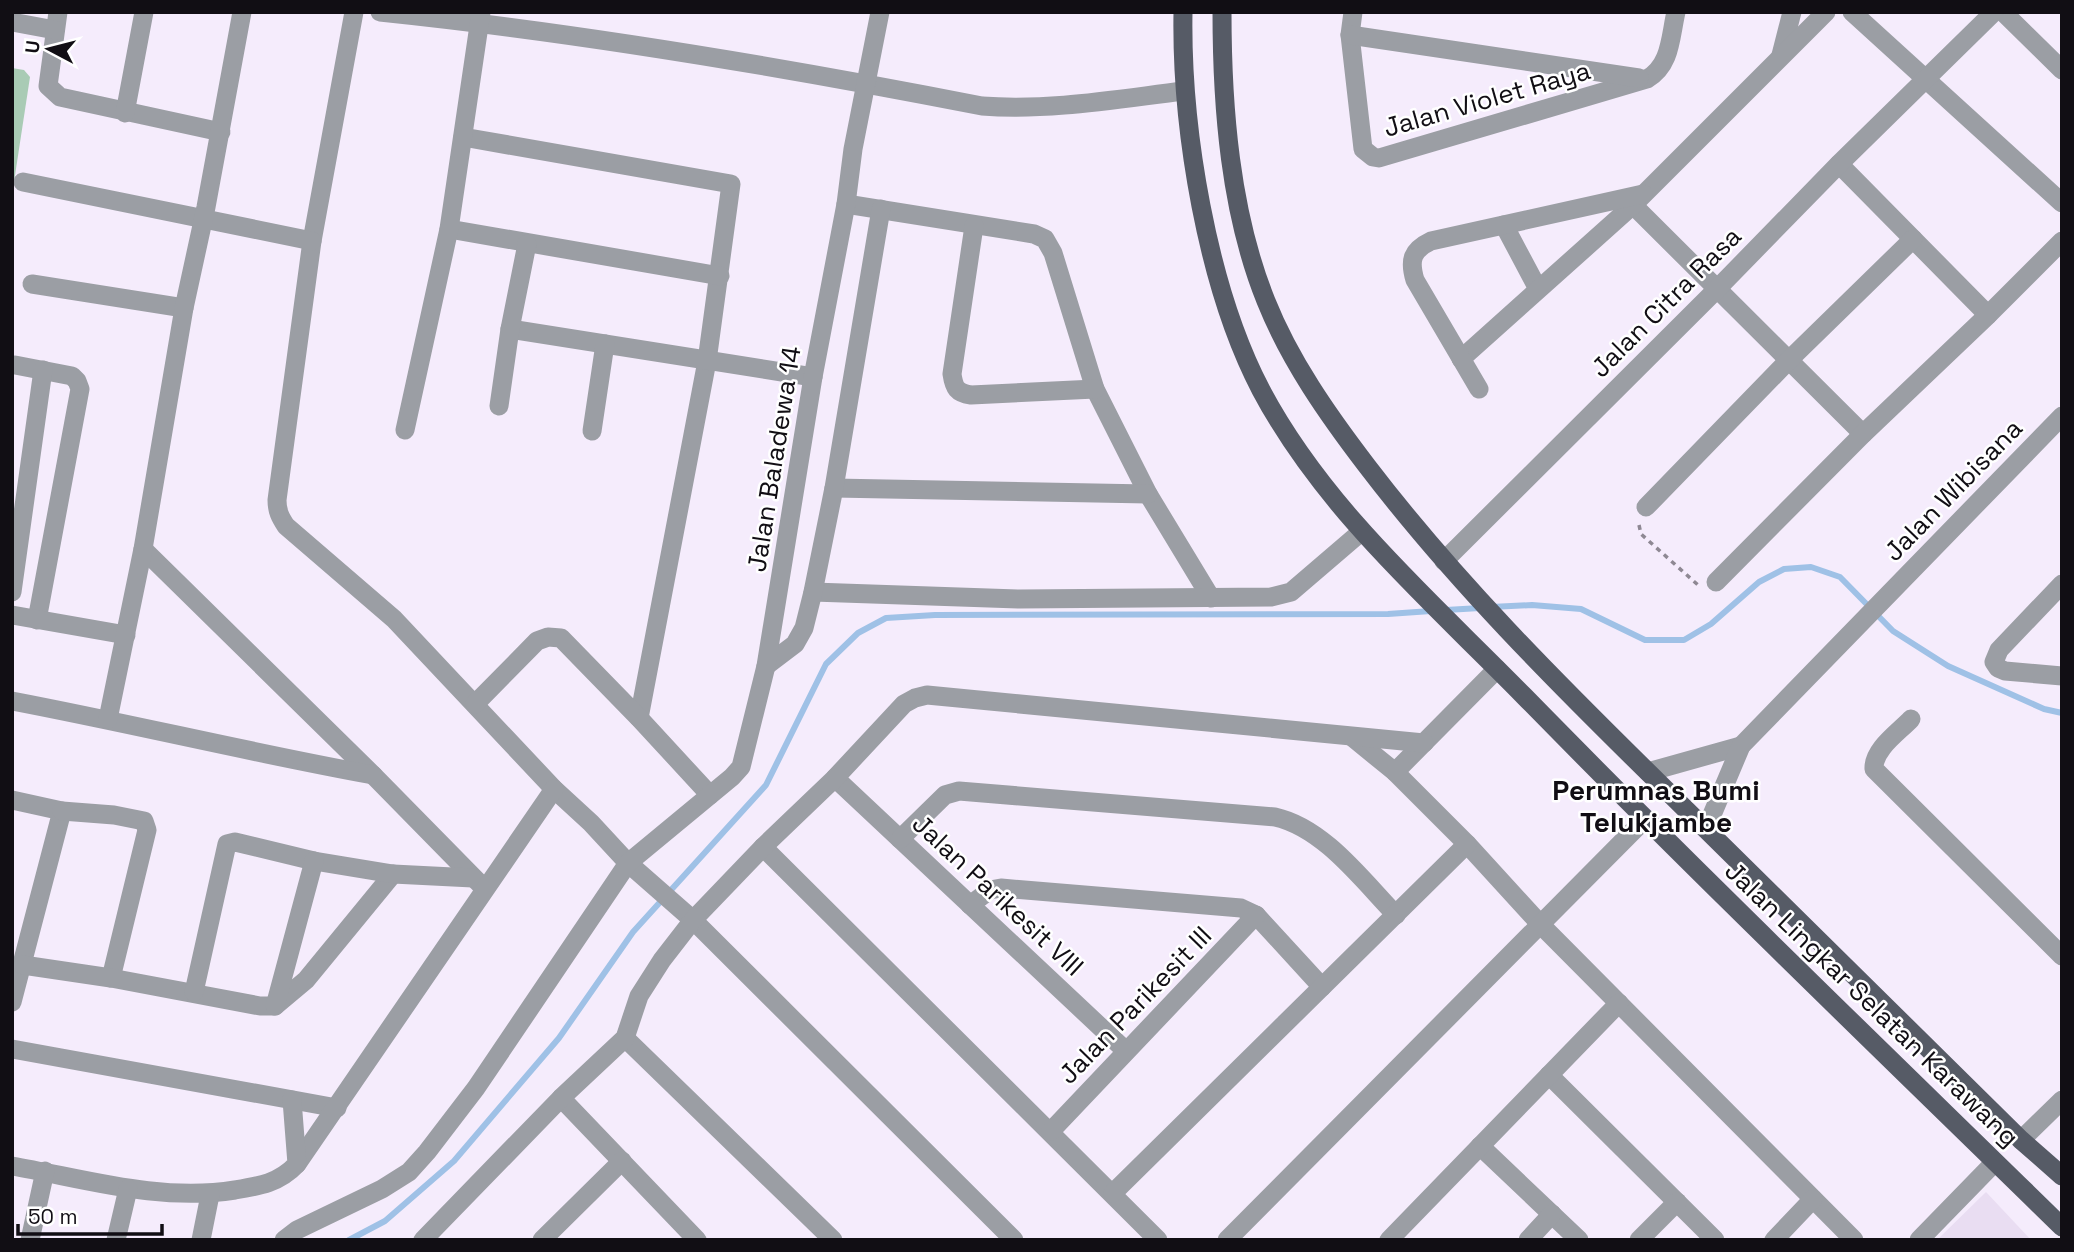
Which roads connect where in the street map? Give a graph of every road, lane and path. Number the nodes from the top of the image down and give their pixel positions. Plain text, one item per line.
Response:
1 (144, 12) edge
2 (242, 12) edge
3 (354, 12) edge
4 (380, 12) edge
5 (880, 12) edge
6 (1183, 12) edge
7 (1222, 12) edge
8 (1353, 12) edge
9 (1676, 12) edge
10 (1792, 12) edge
11 (1826, 12) edge
12 (1852, 12) edge
13 (1994, 12) edge
14 (2003, 12) edge
15 (481, 18) edge
16 (56, 21) edge
17 (12, 22) edge
18 (1350, 34) junction
19 (1780, 58) junction
20 (2062, 70) edge
21 (1647, 79) junction
22 (1924, 79) junction
23 (865, 83) junction
24 (1184, 91) junction
25 (125, 113) junction
26 (221, 132) junction
27 (463, 137) junction
28 (1839, 164) junction
29 (23, 182) dead end
30 (1638, 199) junction
31 (2062, 203) edge
32 (846, 204) junction
33 (881, 209) junction
34 (203, 220) junction
35 (1504, 225) junction
36 (974, 226) junction
37 (449, 229) junction
38 (1913, 239) junction
39 (312, 241) junction
40 (2062, 241) edge
41 (527, 244) junction
42 (720, 276) junction
43 (32, 284) dead end
44 (1538, 289) junction
45 (1716, 290) junction
46 (184, 308) junction
47 (1988, 315) junction
48 (510, 329) junction
49 (605, 344) junction
50 (1461, 359) junction
51 (707, 360) junction
52 (1788, 361) junction
53 (15, 365) dead end
54 (43, 370) junction
55 (814, 377) junction
56 (1479, 389) dead end
57 (1095, 390) junction
58 (499, 406) dead end
59 (2062, 416) edge
60 (405, 430) dead end
61 (592, 431) dead end
62 (1863, 434) junction
63 (834, 488) junction
64 (1148, 494) junction
65 (1646, 507) joint
66 (1361, 532) junction
67 (143, 549) junction
68 (1444, 561) junction
69 (1716, 582) joint
70 (2062, 584) edge
71 (12, 592) edge
72 (813, 592) junction
73 (1211, 598) junction
74 (12, 615) edge
75 (37, 620) junction
76 (126, 635) junction
77 (766, 666) junction
78 (1497, 668) junction
79 (2062, 676) edge
80 (12, 701) edge
81 (475, 704) junction
82 (639, 718) junction
83 (108, 719) junction
84 (1911, 719) dead end
85 (1353, 737) junction
86 (1424, 743) junction
87 (1741, 746) junction
88 (1395, 772) junction
89 (1648, 772) junction
90 (373, 775) junction
91 (835, 778) junction
92 (554, 789) junction
93 (710, 795) junction
94 (12, 800) edge
95 (62, 811) junction
96 (1645, 819) junction
97 (1706, 829) junction
98 (900, 839) junction
99 (1467, 844) junction
100 (764, 847) junction
101 (314, 861) junction
102 (628, 863) junction
103 (393, 874) junction
104 (479, 883) junction
105 (970, 905) junction
106 (1256, 915) junction
107 (1396, 915) junction
108 (693, 920) junction
109 (1541, 925) junction
110 (2059, 950) edge
111 (23, 965) junction
112 (111, 978) junction
113 (1322, 987) junction
114 (194, 992) junction
115 (12, 1002) edge
116 (1619, 1003) junction
117 (275, 1006) junction
118 (625, 1038) junction
119 (12, 1049) edge
120 (1126, 1051) junction
121 (1549, 1075) junction
122 (561, 1098) junction
123 (292, 1100) junction
124 (2062, 1100) edge
125 (337, 1108) junction
126 (1051, 1131) junction
127 (2021, 1140) junction
128 (1480, 1146) junction
129 (622, 1161) junction
130 (1996, 1162) junction
131 (297, 1164) junction
132 (12, 1166) edge
133 (45, 1171) junction
134 (2062, 1176) edge
135 (128, 1189) junction
136 (1113, 1193) junction
137 (211, 1195) junction
138 (1814, 1199) junction
139 (1677, 1202) junction
140 (1552, 1214) junction
141 (2062, 1227) edge
142 (685, 1235) edge
143 (30, 1240) edge
144 (116, 1240) edge
145 (201, 1240) edge
146 (285, 1240) edge
147 (423, 1240) edge
148 (542, 1240) edge
149 (832, 1240) edge
150 (1014, 1240) edge
151 (1158, 1240) edge
152 (1227, 1240) edge
153 (1390, 1240) edge
154 (1528, 1240) edge
155 (1579, 1240) edge
156 (1639, 1240) edge
157 (1715, 1240) edge
158 (1773, 1240) edge
159 (1854, 1240) edge
160 (1919, 1240) edge

1 - 25 street
2 - 26 street
3 - 39 street
4 - 15 street
5 - 23 street, Jalan Baladewa 14
6 - 24 main road, Jalan Lingkar Selatan Karawang
7 - 68 main road, Jalan Lingkar Selatan Karawang
8 - 18 street, Jalan Violet Raya
9 - 21 street
10 - 19 street
11 - 19 street
12 - 22 street
13 - 22 street, Jalan Citra Rasa
14 - 20 street
15 - 23 street
15 - 27 street
16 - 17 street
16 - 25 street
18 - 21 street
18 - 21 street, Jalan Violet Raya
19 - 30 street
22 - 28 street, Jalan Citra Rasa
22 - 31 street
23 - 24 street
23 - 32 street, Jalan Baladewa 14
24 - 66 main road, Jalan Lingkar Selatan Karawang
25 - 26 street
26 - 34 street
27 - 37 street
27 - 42 street
28 - 38 street
28 - 45 street, Jalan Citra Rasa
29 - 34 street
30 - 35 street
30 - 44 street
30 - 45 street
32 - 33 street
32 - 55 street, Jalan Baladewa 14
33 - 36 street
33 - 63 street
34 - 39 street
34 - 46 street
35 - 44 street
35 - 50 street
36 - 57 street
36 - 57 street
37 - 41 street
37 - 60 street
38 - 47 street
38 - 52 street
39 - 81 street
40 - 47 street
41 - 42 street
41 - 48 street
42 - 51 street
43 - 46 street
44 - 50 street
45 - 52 street
45 - 68 street, Jalan Citra Rasa
46 - 67 street
47 - 62 street
48 - 49 street
48 - 58 street
49 - 51 street
49 - 61 street
50 - 56 street
51 - 55 street
51 - 82 street
52 - 62 street
52 - 65 street
53 - 54 street
54 - 71 street
54 - 75 street
55 - 77 street, Jalan Baladewa 14
57 - 64 street
59 - 87 street, Jalan Wibisana
62 - 69 street
63 - 64 street
63 - 72 street
64 - 73 street
65 - 69 path
66 - 73 street
66 - 78 main road, Jalan Lingkar Selatan Karawang
67 - 76 street
67 - 90 street
68 - 89 main road, Jalan Lingkar Selatan Karawang
70 - 79 street
72 - 73 street
72 - 77 street
74 - 75 street
75 - 76 street
76 - 83 street
77 - 93 street, Jalan Baladewa 14
78 - 86 street
78 - 96 main road, Jalan Lingkar Selatan Karawang
80 - 83 street
81 - 82 street
81 - 92 street
82 - 93 street
83 - 90 street
84 - 110 street
85 - 86 street
85 - 88 street
85 - 91 street
86 - 88 street
87 - 89 street
87 - 97 street
88 - 99 street
89 - 97 main road, Jalan Lingkar Selatan Karawang
90 - 104 street
91 - 98 street, Jalan Parikesit VIII
91 - 100 street
92 - 102 street
92 - 104 street
93 - 102 street, Jalan Baladewa 14
94 - 95 street
95 - 111 street
95 - 112 street
96 - 109 street
96 - 130 main road, Jalan Lingkar Selatan Karawang
97 - 127 main road, Jalan Lingkar Selatan Karawang
98 - 105 street, Jalan Parikesit VIII
98 - 107 street
99 - 107 street
99 - 109 street
100 - 108 street
100 - 126 street
101 - 103 street
101 - 114 street
101 - 117 street
102 - 108 street
102 - 146 street, Jalan Baladewa 14
103 - 104 street
103 - 117 street
104 - 125 street
105 - 106 street
105 - 120 street, Jalan Parikesit VIII
106 - 113 street
106 - 120 street, Jalan Parikesit III
107 - 113 street
108 - 118 street
108 - 150 street
109 - 116 street
109 - 152 street
111 - 112 street
111 - 115 street
112 - 114 street
113 - 136 street
114 - 117 street
116 - 121 street
116 - 138 street
118 - 122 street
118 - 149 street
119 - 123 street
120 - 126 street, Jalan Parikesit III
121 - 128 street
121 - 139 street
122 - 129 street
122 - 147 street
123 - 125 street
123 - 131 street
124 - 127 street
125 - 131 street
126 - 136 street
127 - 134 main road, Jalan Lingkar Selatan Karawang
128 - 140 street
128 - 153 street
129 - 142 street
129 - 148 street
130 - 141 main road, Jalan Lingkar Selatan Karawang
130 - 160 street
131 - 137 street
132 - 133 street
133 - 135 street
133 - 143 street
135 - 137 street
135 - 144 street
136 - 151 street
137 - 145 street
138 - 158 street
138 - 159 street
139 - 156 street
139 - 157 street
140 - 154 street
140 - 155 street

